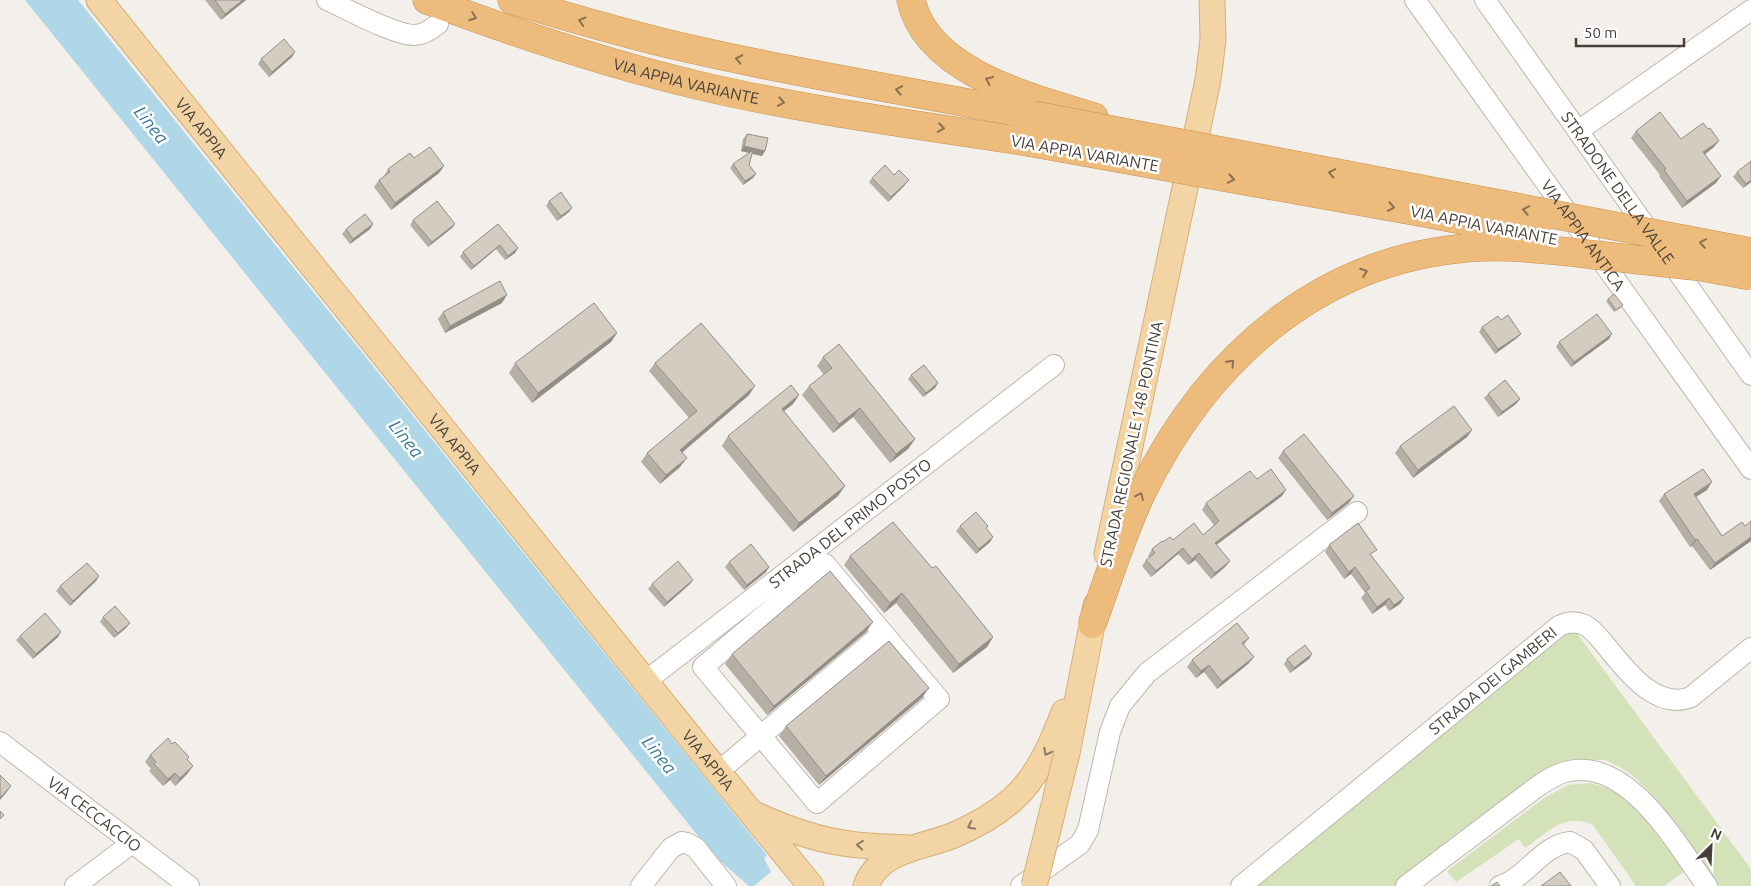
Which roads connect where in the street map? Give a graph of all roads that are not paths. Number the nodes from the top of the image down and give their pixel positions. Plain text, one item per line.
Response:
1 (99, 0) edge
2 (327, 0) edge
3 (427, 0) edge
4 (512, 0) edge
5 (911, 0) edge
6 (1212, 0) edge
7 (1415, 0) edge
8 (1485, 0) edge
9 (1751, 10) edge
10 (438, 24) dead end
11 (1034, 106) junction
12 (1578, 131) junction
13 (1751, 252) edge
14 (1703, 267) junction
15 (1751, 276) edge
16 (1054, 365) dead end
17 (1751, 375) edge
18 (1751, 469) edge
19 (1357, 512) dead end
20 (1092, 624) junction
21 (883, 633) junction
22 (1751, 648) edge
23 (646, 681) junction
24 (761, 737) junction
25 (0, 742) edge
26 (1067, 753) junction
27 (718, 772) junction
28 (750, 812) junction
29 (132, 843) junction
30 (908, 848) junction
31 (1699, 883) edge
32 (75, 886) edge
33 (189, 886) edge
34 (641, 886) edge
35 (726, 886) edge
36 (811, 886) edge
37 (866, 886) edge
38 (1021, 886) edge
39 (1034, 886) edge
40 (1052, 886) edge
41 (1241, 886) edge
42 (1406, 886) edge
43 (1500, 886) edge
44 (1610, 886) edge

1 - 23 main road, VIA APPIA
2 - 10 street
3 -> 14 highway, VIA APPIA VARIANTE, bridge
11 -> 4 highway, VIA APPIA VARIANTE
11 -> 5 highway
6 - 20 main road, STRADA REGIONALE 148 PONTINA, bridge
7 - 18 street, VIA APPIA ANTICA
8 - 12 street, STRADONE DELLA VALLE
9 - 12 street
13 -> 11 highway, VIA APPIA VARIANTE, bridge
12 - 17 street, STRADONE DELLA VALLE
14 - 15 highway, VIA APPIA VARIANTE, bridge
20 -> 14 highway, bridge
16 - 23 street, STRADA DEL PRIMO POSTO
19 - 38 street
20 - 26 main road, STRADA REGIONALE 148 PONTINA
20 -> 30 main road
21 - 24 street
21 - 24 street
21 - 24 street
22 - 41 street, STRADA DEI GAMBERI
23 - 27 main road, VIA APPIA
24 - 27 street
25 - 29 street, VIA CECCACCIO
26 - 39 main road, STRADA REGIONALE 148 PONTINA, bridge
26 - 40 main road, bridge
27 - 28 main road, VIA APPIA
30 -> 28 main road
28 - 36 main road, VIA APPIA
29 - 32 street
29 - 33 street, VIA CECCACCIO
30 - 37 main road
31 - 42 street
34 - 35 street
43 - 44 street

